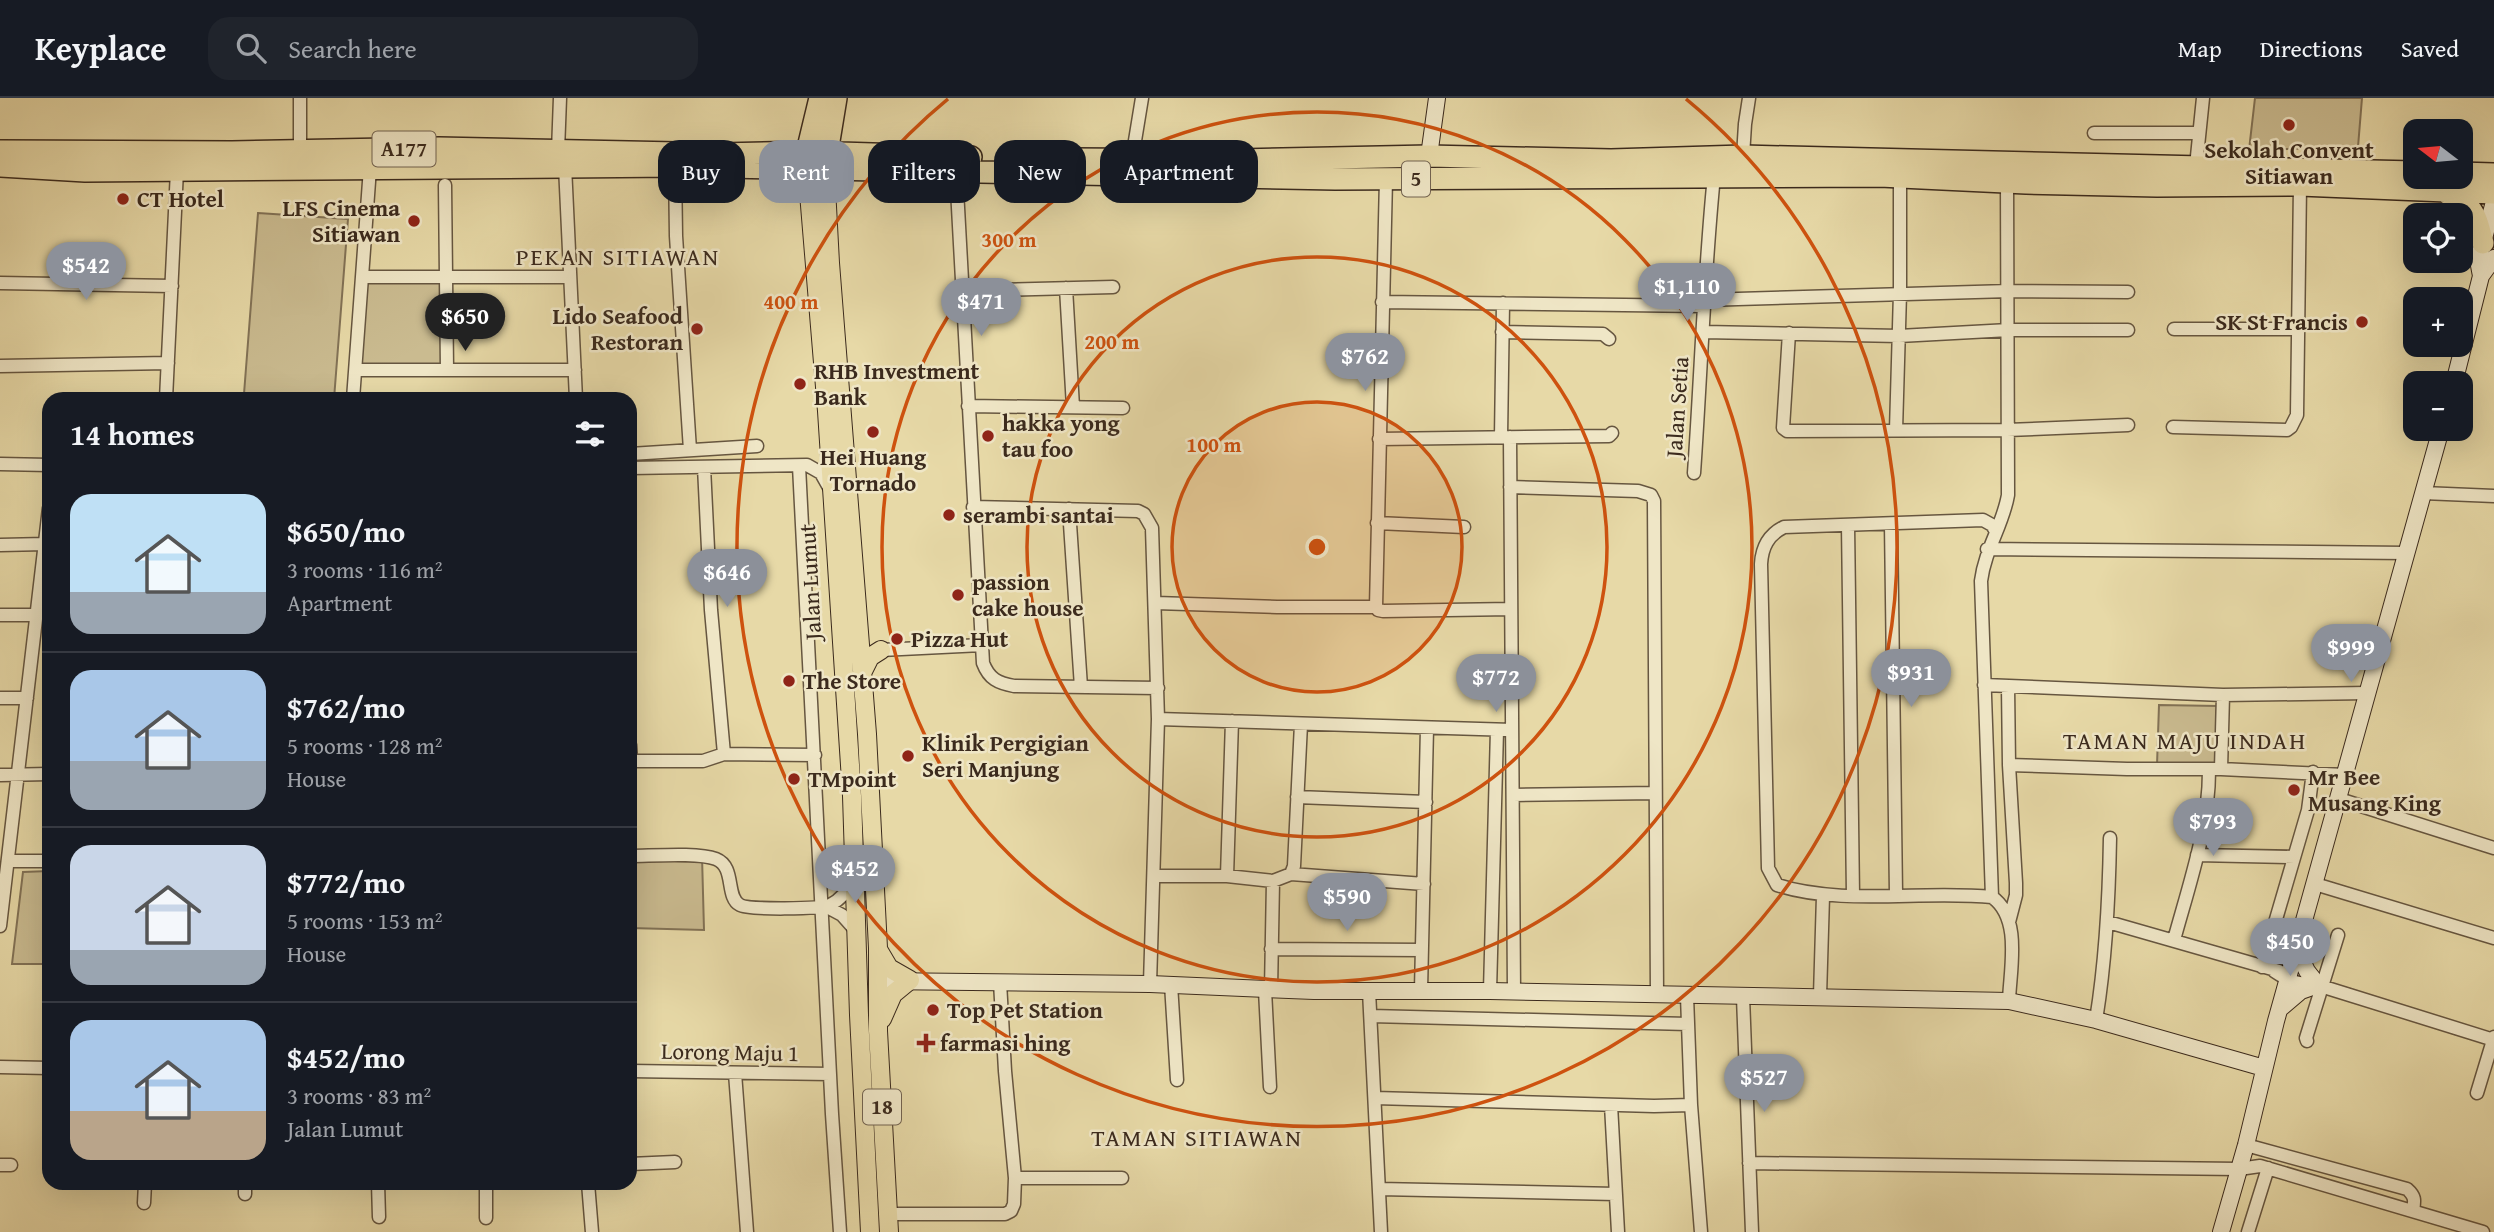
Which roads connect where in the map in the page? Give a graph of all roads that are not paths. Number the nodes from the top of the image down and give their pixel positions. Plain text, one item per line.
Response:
1 (300, 98) edge
2 (560, 98) edge
3 (820, 98) edge
4 (836, 98) edge
5 (1142, 98) edge
6 (1437, 98) edge
7 (1749, 98) edge
8 (2203, 98) edge
9 (2094, 133) dead end
10 (2199, 133) junction
11 (817, 140) edge
12 (823, 140) edge
13 (1135, 140) edge
14 (0, 150) edge
15 (300, 152) junction
16 (1429, 156) junction
17 (1743, 156) junction
18 (759, 157) edge
19 (562, 159) junction
20 (1100, 159) edge
21 (1258, 160) edge
22 (1611, 160) junction
23 (854, 161) edge
24 (1258, 162) edge
25 (2045, 162) junction
26 (658, 165) edge
27 (0, 166) edge
28 (2196, 166) junction
29 (370, 167) junction
30 (177, 170) junction
31 (1892, 171) junction
32 (980, 172) edge
33 (2403, 172) edge
34 (2473, 173) edge
35 (2494, 174) edge
36 (1714, 176) junction
37 (1386, 178) junction
38 (1534, 178) junction
39 (2007, 181) junction
40 (445, 185) dead end
41 (2291, 185) junction
42 (2157, 186) junction
43 (2442, 192) junction
44 (2494, 193) edge
45 (2494, 202) edge
46 (676, 203) edge
47 (818, 203) edge
48 (820, 203) edge
49 (958, 203) edge
50 (2488, 250) edge
51 (362, 277) junction
52 (446, 277) junction
53 (570, 277) junction
54 (0, 283) edge
55 (172, 286) junction
56 (1114, 287) dead end
57 (1066, 288) junction
58 (962, 291) junction
59 (2009, 291) junction
60 (2128, 292) dead end
61 (1900, 293) junction
62 (1382, 302) junction
63 (1503, 303) junction
64 (1704, 303) junction
65 (2174, 329) dead end
66 (2298, 329) junction
67 (2009, 330) junction
68 (2128, 330) dead end
69 (1704, 331) junction
70 (1502, 332) junction
71 (1789, 333) junction
72 (1899, 336) junction
73 (1609, 339) dead end
74 (168, 363) junction
75 (0, 366) edge
76 (356, 370) junction
77 (447, 370) junction
78 (575, 370) junction
79 (2457, 371) edge
80 (166, 392) edge
81 (354, 392) edge
82 (576, 392) edge
83 (968, 406) junction
84 (1073, 407) junction
85 (1123, 408) dead end
86 (2128, 425) dead end
87 (2173, 427) dead end
88 (1896, 430) junction
89 (2007, 430) junction
90 (1612, 433) dead end
91 (1506, 437) junction
92 (1378, 439) junction
93 (2438, 441) edge
94 (757, 446) dead end
95 (690, 450) junction
96 (637, 454) edge
97 (0, 464) edge
98 (42, 465) edge
99 (799, 466) junction
100 (704, 467) junction
101 (637, 468) edge
102 (1694, 473) dead end
103 (1510, 487) junction
104 (831, 493) junction
105 (2423, 493) junction
106 (2494, 496) edge
107 (973, 507) junction
108 (1069, 509) junction
109 (1377, 523) junction
110 (1891, 524) junction
111 (1848, 525) junction
112 (1464, 527) dead end
113 (1995, 530) junction
114 (42, 544) edge
115 (0, 545) edge
116 (1987, 550) junction
117 (2407, 553) junction
118 (42, 592) edge
119 (1156, 603) junction
120 (1376, 607) junction
121 (1511, 609) junction
122 (0, 615) edge
123 (37, 615) junction
124 (859, 634) junction
125 (982, 645) junction
126 (881, 650) junction
127 (862, 673) junction
128 (1984, 685) junction
129 (2008, 686) junction
130 (1081, 687) junction
131 (1158, 688) junction
132 (2368, 693) junction
133 (2223, 695) junction
134 (0, 698) edge
135 (27, 698) junction
136 (1158, 719) junction
137 (1232, 721) junction
138 (1301, 724) junction
139 (1427, 728) junction
140 (1497, 730) junction
141 (1513, 730) junction
142 (867, 734) junction
143 (724, 754) junction
144 (814, 755) junction
145 (637, 761) edge
146 (849, 764) junction
147 (2009, 765) junction
148 (2215, 770) junction
149 (2314, 772) junction
150 (42, 774) edge
151 (0, 775) edge
152 (18, 775) junction
153 (2345, 775) junction
154 (1655, 793) junction
155 (870, 794) junction
156 (1513, 795) junction
157 (1297, 797) junction
158 (2339, 799) junction
159 (1426, 802) junction
160 (853, 827) junction
161 (2110, 838) dead end
162 (5, 841) edge
163 (2494, 848) edge
164 (2197, 855) junction
165 (637, 856) edge
166 (2294, 857) junction
167 (8, 861) junction
168 (42, 861) edge
169 (1291, 874) junction
170 (1154, 876) junction
171 (1227, 876) junction
172 (855, 877) junction
173 (1273, 881) junction
174 (1424, 884) junction
175 (2315, 884) junction
176 (1896, 894) junction
177 (1853, 895) junction
178 (1823, 896) junction
179 (1992, 897) junction
180 (824, 907) junction
181 (1, 910) edge
182 (2009, 922) junction
183 (2108, 922) junction
184 (0, 926) edge
185 (2338, 935) dead end
186 (2494, 938) edge
187 (2174, 940) junction
188 (858, 942) junction
189 (878, 948) junction
190 (1271, 949) junction
191 (1422, 950) junction
192 (2297, 950) junction
193 (2268, 969) junction
194 (2289, 977) junction
195 (910, 980) junction
196 (878, 981) junction
197 (1000, 982) junction
198 (1150, 984) junction
199 (1171, 984) junction
200 (2317, 985) junction
201 (1268, 990) junction
202 (1421, 990) junction
203 (1369, 991) junction
204 (1490, 991) junction
205 (1514, 991) junction
206 (1657, 994) junction
207 (1687, 996) junction
208 (1820, 996) junction
209 (1743, 997) junction
210 (2009, 1002) junction
211 (2279, 1010) junction
212 (859, 1015) junction
213 (1371, 1016) junction
214 (2096, 1020) junction
215 (1688, 1024) junction
216 (878, 1031) junction
217 (2494, 1039) edge
218 (2307, 1041) dead end
219 (0, 1067) edge
220 (42, 1068) edge
221 (2264, 1068) junction
222 (637, 1071) edge
223 (735, 1073) junction
224 (830, 1074) junction
225 (1177, 1080) dead end
226 (1270, 1087) dead end
227 (2477, 1093) dead end
228 (1375, 1098) junction
229 (1611, 1105) junction
230 (1691, 1105) junction
231 (2246, 1144) junction
232 (675, 1163) dead end
233 (1749, 1163) junction
234 (637, 1164) edge
235 (2268, 1168) junction
236 (2239, 1169) junction
237 (1015, 1178) junction
238 (1122, 1178) dead end
239 (1379, 1189) junction
240 (145, 1190) edge
241 (378, 1190) edge
242 (486, 1190) edge
243 (589, 1190) edge
244 (1616, 1194) junction
245 (144, 1203) dead end
246 (2413, 1210) junction
247 (379, 1217) dead end
248 (486, 1218) dead end
249 (889, 1223) edge
250 (592, 1232) edge
251 (747, 1232) edge
252 (840, 1232) edge
253 (870, 1232) edge
254 (1381, 1232) edge
255 (1618, 1232) edge
256 (1701, 1232) edge
257 (1752, 1232) edge
258 (2221, 1232) edge
259 (2248, 1232) edge
260 (2483, 1232) edge

1 - 15 street
2 - 19 street
3 - 11 highway, Jalan Lumut
4 - 12 highway, Jalan Lumut
5 - 13 street
6 - 16 street
7 - 17 street
8 - 10 street
9 - 10 street
10 - 28 street
14 - 15 highway, A177
15 - 19 highway, A177
16 - 21 highway, 5
16 - 22 highway, 5
16 - 38 highway
17 - 22 highway, 5
17 - 31 highway
18 - 19 highway, A177
19 - 26 highway, A177
19 - 29 highway, A177
19 - 53 street
20 - 23 highway, 5
22 - 36 highway
24 - 37 highway
25 - 28 highway, 5
25 - 31 highway, 5
25 - 42 highway
27 - 30 highway, A177
28 - 33 highway, 5
28 - 41 highway
29 - 30 highway, A177
29 - 51 street
30 - 55 street
31 - 36 highway, 5
31 - 39 highway
31 - 61 street
32 - 37 highway, 5
34 - 35 highway
36 - 38 highway, 5
36 - 64 street, Jalan Setia
37 - 38 highway, 5
37 - 62 street
39 - 42 highway
39 - 59 street
40 - 52 street
41 - 42 highway
41 - 43 highway
41 - 66 street
43 - 44 highway
43 - 50 highway
45 - 50 street
46 - 95 street
47 - 104 main road, Jalan Lumut / 18
48 - 124 main road, Jalan Lumut / 18
49 - 58 street
50 - 79 street
51 - 52 street
51 - 76 street
52 - 53 street
52 - 77 street
53 - 78 street
54 - 55 street
55 - 74 street
56 - 57 street
57 - 58 street
57 - 84 street
58 - 83 street
59 - 60 street
59 - 61 street
59 - 67 street
61 - 64 street
61 - 72 street
62 - 63 street
62 - 92 street
63 - 64 street
63 - 70 street
64 - 69 street, Jalan Setia
65 - 66 street
66 - 87 street
67 - 68 street
67 - 72 street
67 - 89 street
69 - 71 street
69 - 102 street, Jalan Setia
70 - 73 street
70 - 91 street
71 - 72 street
71 - 88 street
72 - 88 street
74 - 75 street
74 - 80 street
76 - 77 street
76 - 81 street
77 - 78 street
78 - 82 street
83 - 84 street
83 - 107 street
84 - 85 street
86 - 89 street
88 - 89 street
89 - 113 street
90 - 91 street
91 - 92 street
91 - 103 street
92 - 109 street
93 - 105 street
94 - 95 street
95 - 96 street
97 - 98 street
99 - 100 street
99 - 104 street
99 - 144 street
100 - 101 street
100 - 143 street
103 - 121 street
103 - 154 street
104 - 146 main road, Jalan Lumut / 18
105 - 106 street
105 - 117 street
107 - 108 street
107 - 125 street
108 - 119 street
108 - 130 street
109 - 112 street
109 - 120 street
110 - 111 street
110 - 113 street
110 - 176 street
111 - 177 street
111 - 178 street
113 - 116 street
114 - 115 street
116 - 117 street
116 - 128 street
117 - 132 street
118 - 123 street
119 - 120 street
119 - 131 street
120 - 121 street
121 - 141 street
122 - 123 street
123 - 135 street
124 - 126 main road
124 - 127 main road, Jalan Lumut / 18
125 - 126 street
125 - 130 street
126 - 127 main road
127 - 142 main road, Jalan Lumut / 18
128 - 129 street
128 - 179 street
129 - 133 street
129 - 147 street
130 - 131 street
131 - 136 street
132 - 133 street
132 - 153 street
133 - 148 street
134 - 135 street
135 - 152 street
136 - 137 street
136 - 170 street
137 - 138 street
137 - 171 street
138 - 139 street
138 - 157 street
139 - 140 street
139 - 159 street
140 - 141 street
140 - 204 street
141 - 156 street
142 - 146 main road
142 - 155 main road, Jalan Lumut / 18
143 - 144 street
143 - 145 street
144 - 180 street
146 - 160 main road, Jalan Lumut / 18
147 - 148 street
147 - 182 street
148 - 149 street
148 - 164 street
149 - 153 street
149 - 166 street
150 - 152 street
151 - 152 street
152 - 162 street
153 - 158 street
154 - 156 street
154 - 206 street
155 - 160 main road
155 - 189 main road, Jalan Lumut / 18
156 - 205 street
157 - 159 street
157 - 169 street
158 - 163 street
158 - 175 street
159 - 174 street
160 - 172 main road, Jalan Lumut / 18
161 - 183 street
162 - 167 street
164 - 166 street
164 - 187 street
165 - 180 street
166 - 193 street
167 - 168 street
167 - 181 street
169 - 173 street
169 - 174 street
170 - 171 street
170 - 198 street
171 - 173 street
172 - 180 street
172 - 188 main road, Jalan Lumut / 18
173 - 190 street
174 - 191 street
175 - 186 street
175 - 192 street
176 - 177 street
176 - 179 street
177 - 178 street
178 - 208 street
179 - 182 street
180 - 188 street
180 - 224 street
181 - 184 street
182 - 210 street
183 - 187 street
183 - 214 street
185 - 200 street
187 - 193 street
188 - 196 main road
188 - 212 main road, Jalan Lumut / 18
189 - 195 main road
189 - 196 main road, Jalan Lumut / 18
190 - 191 street
190 - 201 street
191 - 202 street
192 - 194 street
192 - 200 street
193 - 194 street
194 - 200 street
194 - 211 street
195 - 196 street
195 - 197 street
195 - 216 main road
196 - 212 main road
196 - 216 main road, Jalan Lumut / 18
197 - 198 street
197 - 237 street
198 - 199 street
199 - 201 street
199 - 225 street
200 - 211 street
200 - 217 street
200 - 218 street
201 - 203 street
201 - 226 street
202 - 203 street
202 - 204 street
203 - 213 street
204 - 205 street
205 - 206 street
206 - 207 street
207 - 209 street
207 - 215 street
208 - 209 street
208 - 210 street
209 - 233 street
210 - 214 street
211 - 221 street
212 - 253 main road, Jalan Lumut / 18
213 - 215 street
213 - 228 street
214 - 221 street
215 - 230 street
216 - 249 main road, Jalan Lumut / 18
217 - 227 street
219 - 220 street
221 - 231 street
222 - 223 street, Lorong Maju 1
223 - 224 street, Lorong Maju 1
223 - 251 street
224 - 252 street
228 - 229 street
228 - 239 street
229 - 230 street
229 - 244 street
230 - 256 street
231 - 236 street
231 - 246 street
232 - 234 street
233 - 236 street
233 - 257 street
235 - 236 street
235 - 246 street
235 - 259 street
236 - 258 street
237 - 238 street
237 - 249 street
239 - 244 street
239 - 254 street
240 - 245 street
241 - 247 street
242 - 248 street
243 - 250 street
244 - 255 street
246 - 260 street

